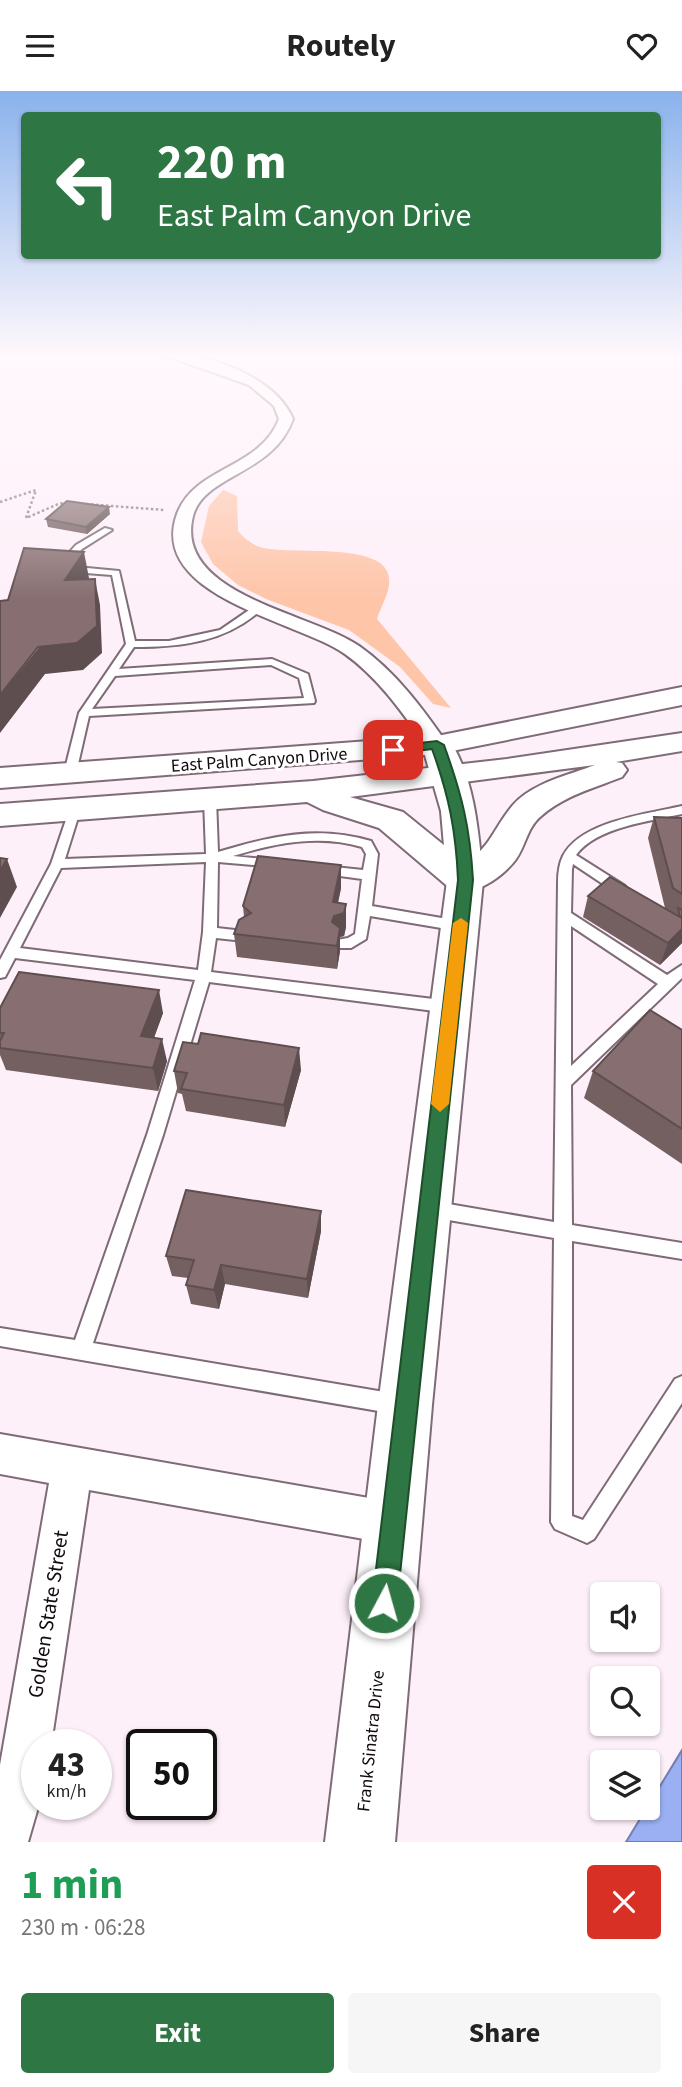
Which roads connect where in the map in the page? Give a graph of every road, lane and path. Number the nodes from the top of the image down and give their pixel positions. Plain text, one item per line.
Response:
1 (278, 436) edge
2 (0, 502) edge
3 (186, 512) junction
4 (108, 530) dead end
5 (258, 608) junction
6 (131, 644) junction
7 (110, 673) junction
8 (682, 696) edge
9 (84, 713) junction
10 (672, 745) edge
11 (444, 760) junction
12 (70, 773) junction
13 (0, 778) edge
14 (313, 791) junction
15 (210, 799) junction
16 (682, 810) edge
17 (74, 811) junction
18 (0, 815) edge
19 (569, 856) junction
20 (212, 858) junction
21 (57, 864) junction
22 (370, 875) junction
23 (465, 880) junction
24 (637, 900) edge
25 (365, 910) junction
26 (564, 915) junction
27 (460, 926) junction
28 (210, 932) junction
29 (244, 936) edge
30 (342, 944) edge
31 (11, 952) junction
32 (682, 970) edge
33 (0, 973) edge
34 (204, 974) junction
35 (668, 983) junction
36 (451, 1007) junction
37 (564, 1082) junction
38 (427, 1208) junction
39 (564, 1230) junction
40 (682, 1251) edge
41 (0, 1337) edge
42 (81, 1350) junction
43 (682, 1386) edge
44 (405, 1405) junction
45 (0, 1454) edge
46 (72, 1467) junction
47 (392, 1523) junction
48 (4, 1842) edge
49 (360, 1842) edge

1 - 3 street
2 - 3 path
3 - 5 street, Frank Sinatra Drive
4 - 6 lane
5 - 6 lane
5 - 11 street, Frank Sinatra Drive
6 - 7 lane
7 - 9 lane
7 - 9 lane
8 - 11 main road, East Palm Canyon Drive
9 - 12 lane
10 - 11 main road, East Palm Canyon Drive
10 - 23 main road
11 - 12 main road, East Palm Canyon Drive
11 - 14 main road, East Palm Canyon Drive
11 - 23 main road, Frank Sinatra Drive
12 - 13 main road, East Palm Canyon Drive
14 - 15 main road, East Palm Canyon Drive
14 - 23 main road
15 - 17 main road, East Palm Canyon Drive
15 - 20 lane
16 - 19 lane
17 - 18 main road, East Palm Canyon Drive
17 - 21 lane
19 - 24 lane
19 - 26 lane
20 - 21 lane
20 - 22 lane
20 - 22 lane
20 - 28 lane
21 - 31 lane
22 - 25 lane
23 - 27 main road, Frank Sinatra Drive
25 - 27 lane
25 - 30 lane
26 - 35 lane
26 - 37 lane
27 - 36 main road, Frank Sinatra Drive
28 - 29 lane
28 - 34 lane
31 - 33 lane
31 - 34 lane
32 - 35 lane
34 - 36 lane
34 - 42 lane
35 - 37 lane
36 - 38 main road, Frank Sinatra Drive
37 - 39 lane
38 - 39 lane
38 - 44 main road, Frank Sinatra Drive
39 - 40 lane
39 - 43 lane
41 - 42 lane
42 - 44 lane
44 - 47 main road, Frank Sinatra Drive
45 - 46 street
46 - 47 street
46 - 48 street, Golden State Street
47 - 49 main road, Frank Sinatra Drive

